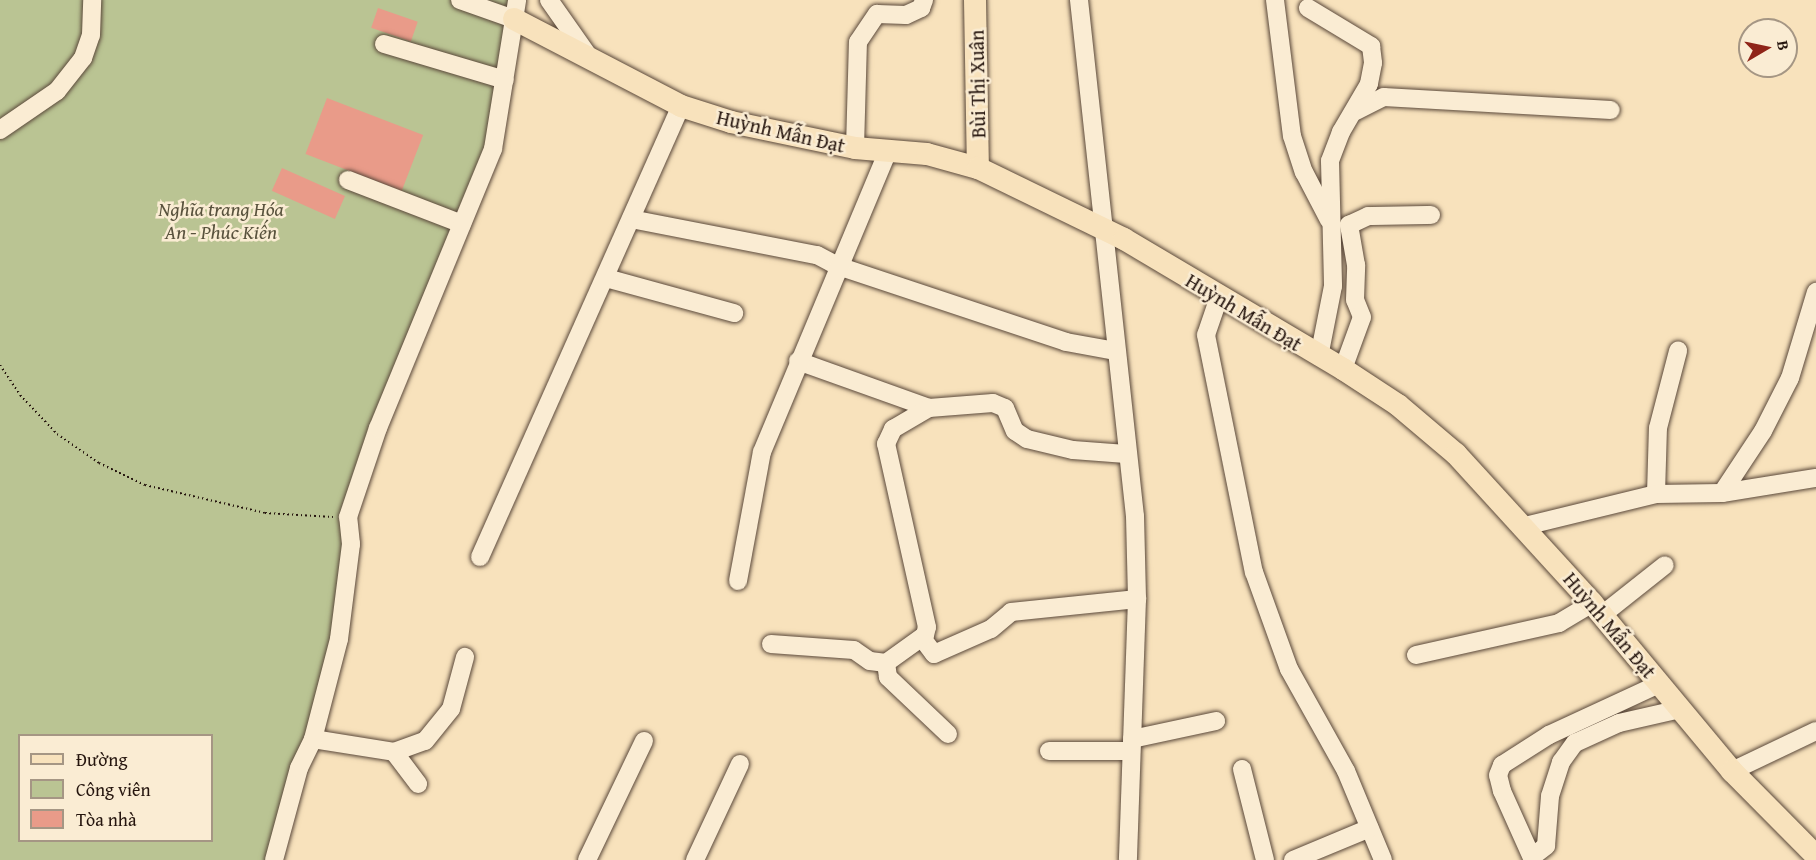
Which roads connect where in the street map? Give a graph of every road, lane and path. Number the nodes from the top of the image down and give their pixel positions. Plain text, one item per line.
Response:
1 (92, 0) edge
2 (460, 0) edge
3 (549, 0) edge
4 (924, 0) edge
5 (975, 0) edge
6 (1079, 0) edge
7 (1275, 0) edge
8 (1308, 8) dead end
9 (516, 10) edge
10 (384, 44) dead end
11 (590, 59) junction
12 (505, 80) junction
13 (681, 106) junction
14 (1611, 110) dead end
15 (1356, 111) junction
16 (0, 130) edge
17 (855, 147) junction
18 (888, 151) junction
19 (978, 168) junction
20 (348, 180) dead end
21 (1431, 215) dead end
22 (631, 219) junction
23 (462, 224) junction
24 (1331, 224) junction
25 (1105, 231) junction
26 (838, 266) junction
27 (606, 278) junction
28 (1816, 292) edge
29 (1219, 297) junction
30 (734, 313) dead end
31 (1116, 351) junction
32 (1678, 351) dead end
33 (1319, 357) junction
34 (798, 361) junction
35 (0, 365) edge
36 (1343, 369) junction
37 (929, 408) junction
38 (1126, 454) junction
39 (1816, 478) edge
40 (1656, 494) junction
41 (1722, 494) junction
42 (348, 517) junction
43 (1525, 526) junction
44 (480, 557) dead end
45 (1665, 565) dead end
46 (738, 581) dead end
47 (1137, 599) junction
48 (1597, 609) junction
49 (922, 638) junction
50 (771, 644) dead end
51 (1416, 655) dead end
52 (465, 657) dead end
53 (886, 663) junction
54 (1659, 684) junction
55 (1680, 709) junction
56 (1216, 721) dead end
57 (1816, 731) edge
58 (948, 734) dead end
59 (313, 739) junction
60 (644, 741) dead end
61 (1132, 745) junction
62 (1048, 751) dead end
63 (394, 752) junction
64 (740, 764) dead end
65 (1242, 769) dead end
66 (1731, 771) junction
67 (418, 784) dead end
68 (1370, 828) junction
69 (1816, 856) edge
70 (1532, 859) edge
71 (274, 860) edge
72 (587, 860) edge
73 (696, 860) edge
74 (1128, 860) edge
75 (1265, 860) edge
76 (1293, 860) edge
77 (1383, 860) edge

1 - 16 street
2 - 9 street
3 - 11 street
4 - 17 street
5 - 19 main road, Bùi Thị Xuân
6 - 25 street
7 - 24 street
8 - 15 street
9 - 11 main road, Huỳnh Mẫn Đạt
9 - 12 street
10 - 12 street
11 - 13 main road, Huỳnh Mẫn Đạt
12 - 23 street
13 - 17 main road, Huỳnh Mẫn Đạt
13 - 22 street
14 - 15 street
15 - 24 street
17 - 18 main road, Huỳnh Mẫn Đạt
18 - 19 main road, Huỳnh Mẫn Đạt
18 - 26 street
19 - 25 main road, Huỳnh Mẫn Đạt
20 - 23 street
21 - 36 street
22 - 26 street
22 - 27 street
23 - 42 street
24 - 33 street
25 - 29 main road, Huỳnh Mẫn Đạt
25 - 31 street
26 - 31 street
26 - 34 street
27 - 30 street
27 - 44 street
28 - 41 street
29 - 33 main road, Huỳnh Mẫn Đạt
29 - 68 street
31 - 38 street
32 - 40 street
33 - 36 main road, Huỳnh Mẫn Đạt
34 - 37 street
34 - 46 street
35 - 42 path
36 - 43 main road, Huỳnh Mẫn Đạt
37 - 38 street
37 - 49 street
38 - 47 street
39 - 41 street
40 - 41 street
40 - 43 street
42 - 59 street
43 - 48 main road, Huỳnh Mẫn Đạt
45 - 48 street
47 - 49 street
47 - 61 street
48 - 51 street
48 - 54 main road, Huỳnh Mẫn Đạt
49 - 53 street
50 - 53 street
52 - 63 street
53 - 58 street
54 - 55 main road, Huỳnh Mẫn Đạt
54 - 70 street
55 - 66 main road, Huỳnh Mẫn Đạt
55 - 70 street
56 - 61 street
57 - 66 street
59 - 63 street
59 - 71 street
60 - 72 street
61 - 62 street
61 - 74 street
63 - 67 street
64 - 73 street
65 - 75 street
66 - 69 main road, Huỳnh Mẫn Đạt
68 - 76 street
68 - 77 street

